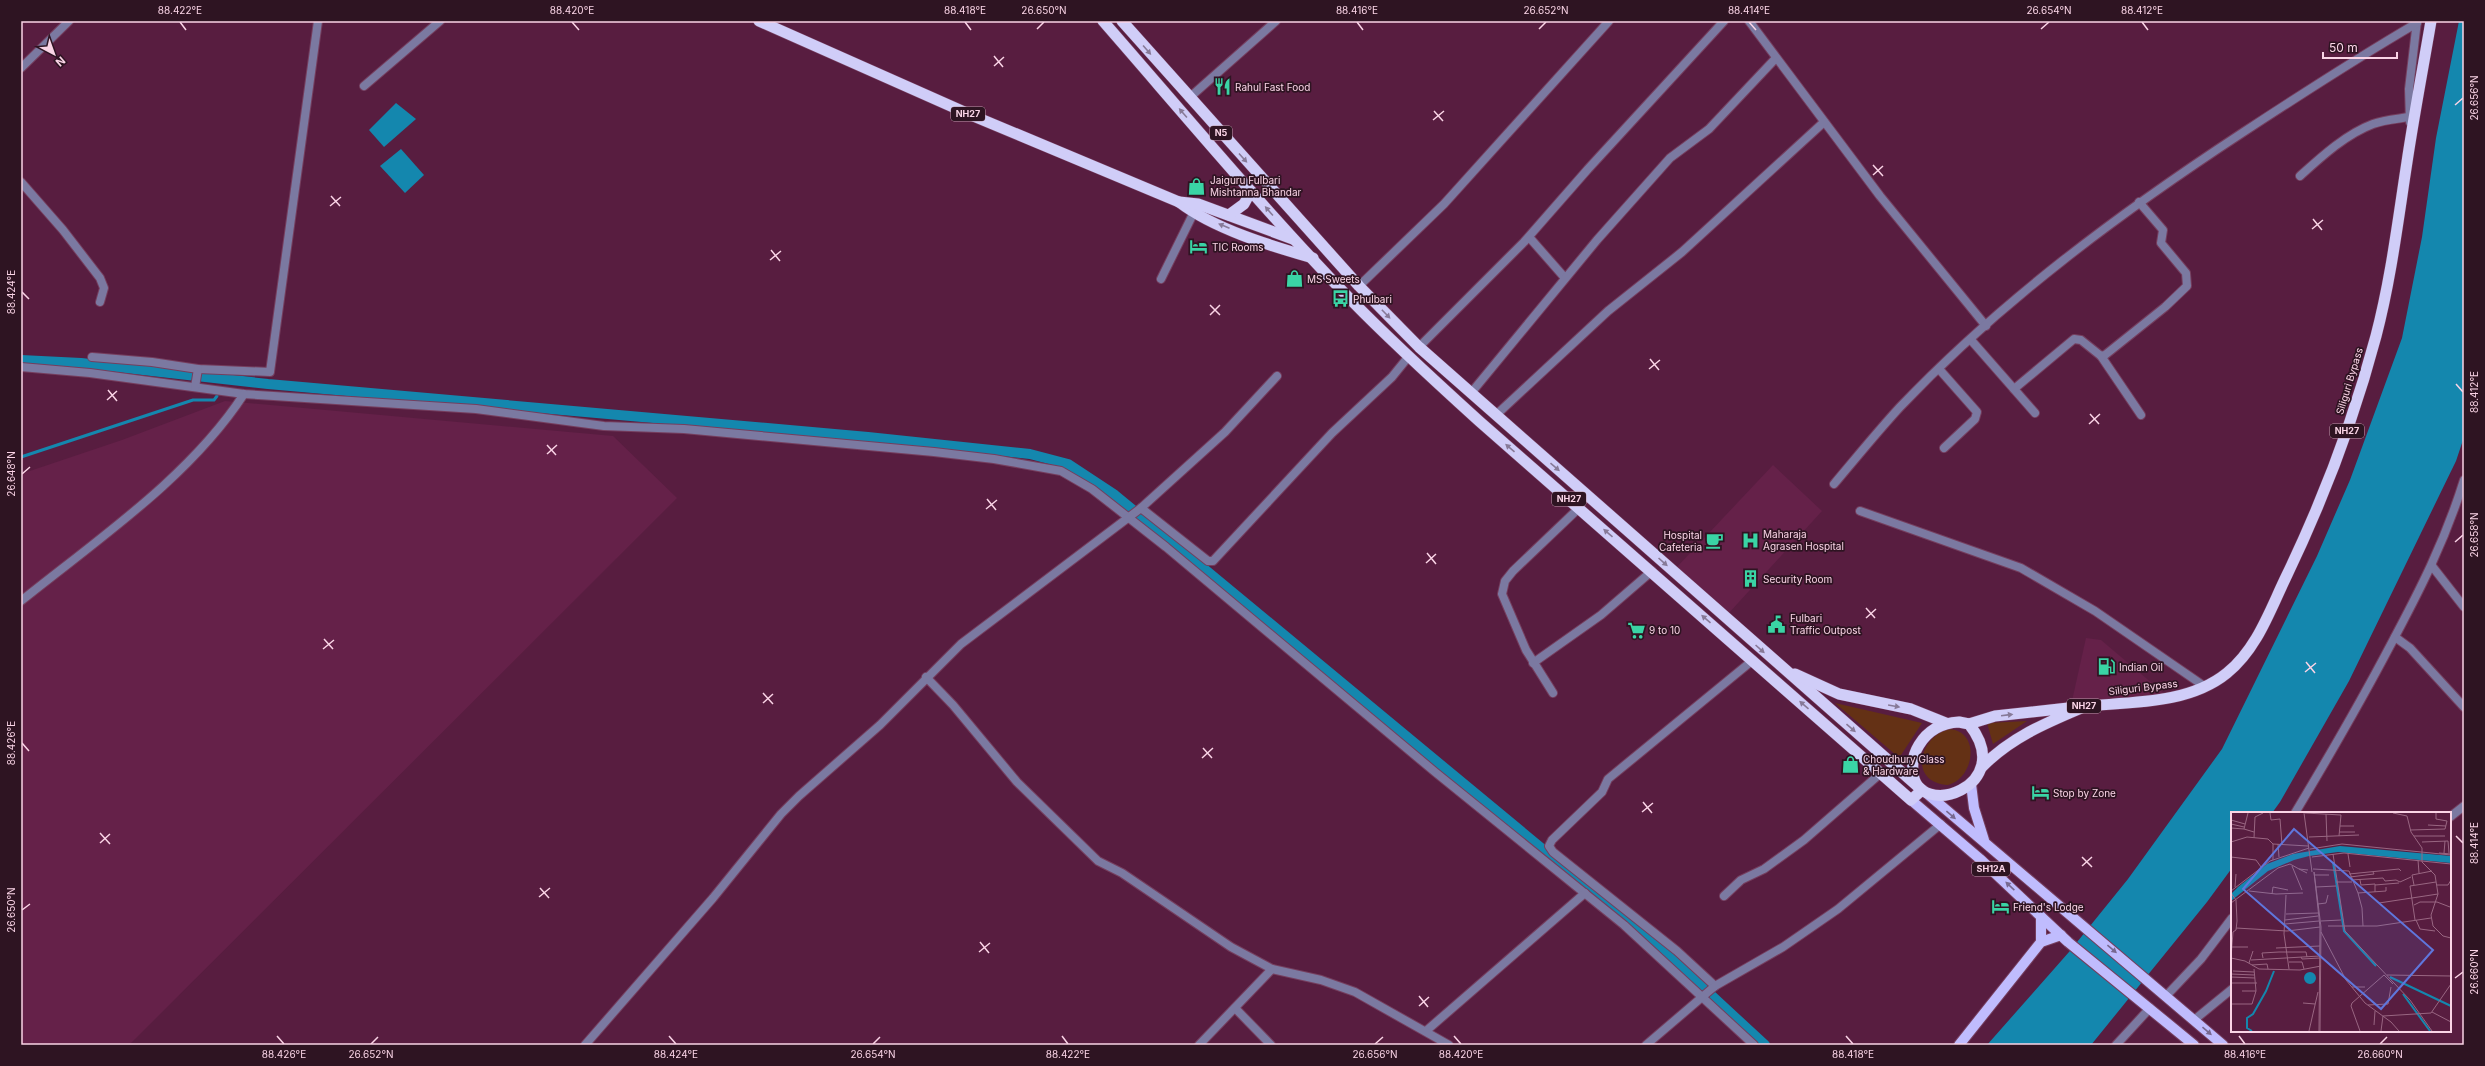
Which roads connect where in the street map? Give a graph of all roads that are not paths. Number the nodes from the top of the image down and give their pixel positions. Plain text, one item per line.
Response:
1 (69, 21) edge
2 (318, 21) edge
3 (440, 21) edge
4 (759, 21) edge
5 (1103, 21) edge
6 (1122, 21) edge
7 (1276, 21) edge
8 (1609, 21) edge
9 (1724, 21) edge
10 (1749, 21) edge
11 (2431, 21) edge
12 (2417, 22) edge
13 (1776, 58) junction
14 (21, 68) edge
15 (364, 86) dead end
16 (1189, 98) junction
17 (2409, 117) junction
18 (1824, 122) junction
19 (2411, 134) junction
20 (2300, 176) dead end
21 (21, 182) edge
22 (1251, 191) junction
23 (2140, 202) junction
24 (1196, 208) junction
25 (1228, 215) junction
26 (1528, 237) junction
27 (1295, 240) junction
28 (1321, 244) junction
29 (1313, 258) junction
30 (1337, 262) junction
31 (1565, 278) junction
32 (1161, 279) dead end
33 (1359, 286) junction
34 (100, 302) dead end
35 (1986, 326) junction
36 (1971, 340) junction
37 (1419, 347) junction
38 (1409, 356) junction
39 (2101, 356) junction
40 (92, 357) dead end
41 (21, 367) edge
42 (198, 369) junction
43 (1939, 369) junction
44 (1277, 376) dead end
45 (195, 387) junction
46 (2014, 389) junction
47 (1471, 393) junction
48 (244, 394) junction
49 (2035, 413) dead end
50 (1496, 415) junction
51 (2141, 415) dead end
52 (1944, 448) dead end
53 (2464, 480) edge
54 (1834, 484) dead end
55 (1141, 508) junction
56 (1579, 508) junction
57 (1860, 511) dead end
58 (1129, 518) junction
59 (2432, 566) junction
60 (1652, 571) junction
61 (21, 601) edge
62 (2464, 607) edge
63 (2395, 637) junction
64 (1753, 660) junction
65 (1533, 663) junction
66 (1779, 666) junction
67 (926, 677) junction
68 (2204, 686) junction
69 (1553, 693) dead end
70 (2086, 706) junction
71 (2464, 707) edge
72 (1946, 723) junction
73 (1969, 724) junction
74 (1982, 767) junction
75 (1881, 773) junction
76 (1971, 784) junction
77 (1922, 790) junction
78 (1912, 800) junction
79 (2464, 806) edge
80 (2296, 812) edge
81 (2451, 816) edge
82 (1941, 824) junction
83 (1986, 844) junction
84 (1585, 893) junction
85 (1724, 896) dead end
86 (2041, 917) junction
87 (2231, 919) edge
88 (2065, 938) junction
89 (2040, 942) junction
90 (1272, 969) junction
91 (1714, 987) junction
92 (2231, 991) edge
93 (1703, 996) junction
94 (2166, 996) junction
95 (2146, 1005) junction
96 (1235, 1008) junction
97 (2194, 1020) junction
98 (1426, 1031) junction
99 (585, 1045) edge
100 (1199, 1045) edge
101 (1272, 1045) edge
102 (1449, 1045) edge
103 (1646, 1045) edge
104 (1754, 1045) edge
105 (1959, 1045) edge
106 (2116, 1045) edge
107 (2194, 1045) edge
108 (2223, 1045) edge

1 - 14 street
2 - 42 street
3 - 15 street
4 - 24 highway, NH27
22 -> 5 highway, N5
6 -> 16 highway, N5
7 - 16 street
8 - 33 street
9 - 26 street
10 - 13 street
11 - 19 highway, Siliguri Bypass / NH27
12 - 17 street
12 - 23 street
13 - 18 street
13 - 31 street
16 -> 28 highway, N5
17 - 19 street
17 - 20 street
18 - 35 street
18 - 50 street
19 - 68 highway, Siliguri Bypass / NH27
21 - 34 street
22 - 25 highway
27 -> 22 highway, N5
23 - 35 street
23 - 39 street
24 - 25 highway, NH27
29 -> 24 highway, NH27
24 - 32 street
25 - 27 highway, NH27
26 - 31 street
26 - 37 street
27 - 28 highway, NH27
27 - 29 highway, NH27
28 - 30 highway, NH27
29 - 30 highway, NH27
29 - 38 highway, NH27
30 - 33 highway, NH27
31 - 47 street
33 -> 37 highway, NH27
35 - 36 street
36 - 43 street
36 - 46 street
37 - 47 highway, NH27
38 - 55 street
56 -> 38 highway, NH27
39 - 46 street
39 - 51 street
40 - 42 street
41 - 45 street
42 - 45 street
43 - 52 street
43 - 54 street
44 - 55 street
45 - 48 street
46 - 49 street
47 - 50 highway, NH27
48 - 58 street
48 - 61 street
50 -> 66 highway, NH27
53 - 59 street
55 - 58 street
60 -> 56 highway, NH27
56 - 65 street
57 - 68 street
58 - 67 street
58 - 84 street
59 - 62 street
59 - 63 street
64 -> 60 highway, NH27
60 - 65 street
63 - 71 street
63 - 80 street
75 -> 64 highway, NH27
64 - 91 street
65 - 69 street
66 -> 72 highway, NH27
66 -> 77 highway, NH27
67 - 90 street
67 - 99 street
68 - 70 highway, Siliguri Bypass / NH27
73 -> 70 highway, NH27
70 - 74 highway, NH27
72 - 73 highway, NH27
72 - 77 highway
73 - 74 highway
74 - 76 highway, NH27
75 - 78 highway, NH27
75 - 85 street
76 - 77 highway, NH27
76 - 83 main road
77 - 78 highway
77 -> 83 main road, SH12A
78 - 82 main road, SH12A
79 - 81 street
86 -> 82 main road, SH12A
82 - 91 street
83 -> 94 main road, SH12A
84 - 93 street
84 - 98 street
86 - 88 main road, SH12A
86 - 89 main road
87 - 94 street
88 - 89 main road
88 - 95 main road, SH12A
89 - 105 main road
90 - 96 street
90 - 98 street
91 - 93 street
92 - 97 street
93 - 103 street
93 - 104 street
94 - 97 main road, SH12A
95 - 106 street
95 - 107 main road, SH12A
96 - 100 street
96 - 101 street
97 -> 108 main road, SH12A
98 - 102 street

